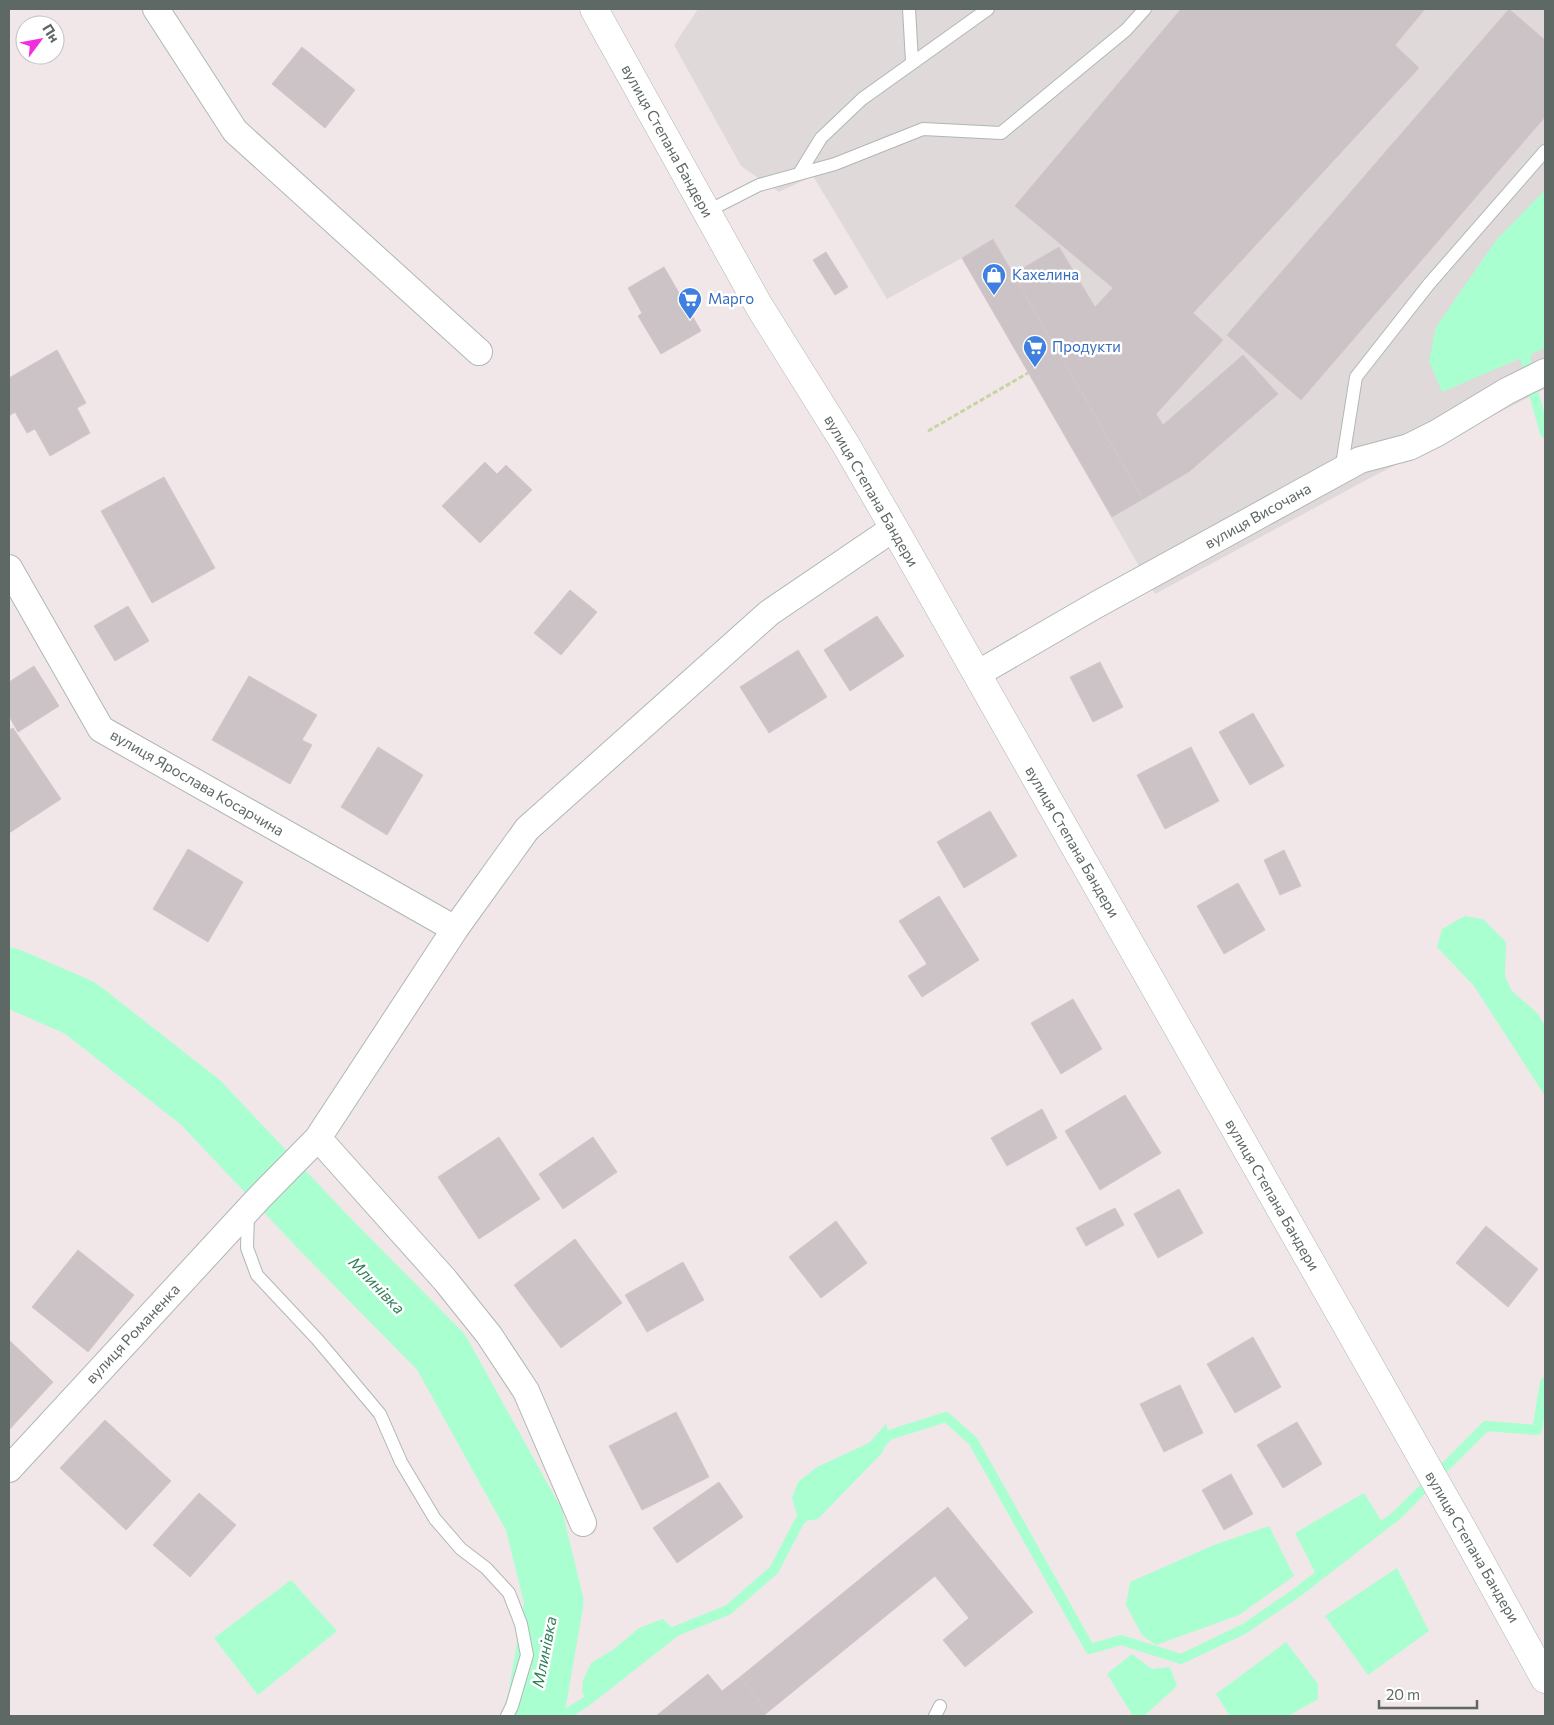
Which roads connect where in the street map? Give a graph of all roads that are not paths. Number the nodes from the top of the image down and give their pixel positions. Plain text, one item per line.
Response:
1 (156, 9) edge
2 (594, 9) edge
3 (909, 9) edge
4 (988, 9) edge
5 (1145, 9) edge
6 (912, 61) junction
7 (1545, 151) edge
8 (799, 174) junction
9 (706, 212) junction
10 (479, 352) dead end
11 (1545, 372) edge
12 (1341, 470) junction
13 (894, 528) junction
14 (9, 568) edge
15 (977, 674) junction
16 (454, 929) junction
17 (318, 1138) junction
18 (253, 1204) junction
19 (9, 1469) edge
20 (583, 1523) dead end
21 (1539, 1649) edge
22 (1545, 1679) edge
23 (507, 1716) edge

1 - 10 street
2 - 9 main road, вулиця Степана Бандери
3 - 6 lane
4 - 6 lane
5 - 8 lane
6 - 8 lane
7 - 12 lane
8 - 9 lane
9 - 13 main road, вулиця Степана Бандери
11 - 12 street, вулиця Височана
12 - 15 street, вулиця Височана
13 - 15 main road, вулиця Степана Бандери
13 - 16 street, вулиця Романенка
14 - 16 street, вулиця Ярослава Косарчина
15 - 21 main road, вулиця Степана Бандери
16 - 17 street, вулиця Романенка
17 - 18 street, вулиця Романенка
17 - 20 street
18 - 19 street, вулиця Романенка
18 - 23 lane
21 - 22 main road, вулиця Степана Бандери

